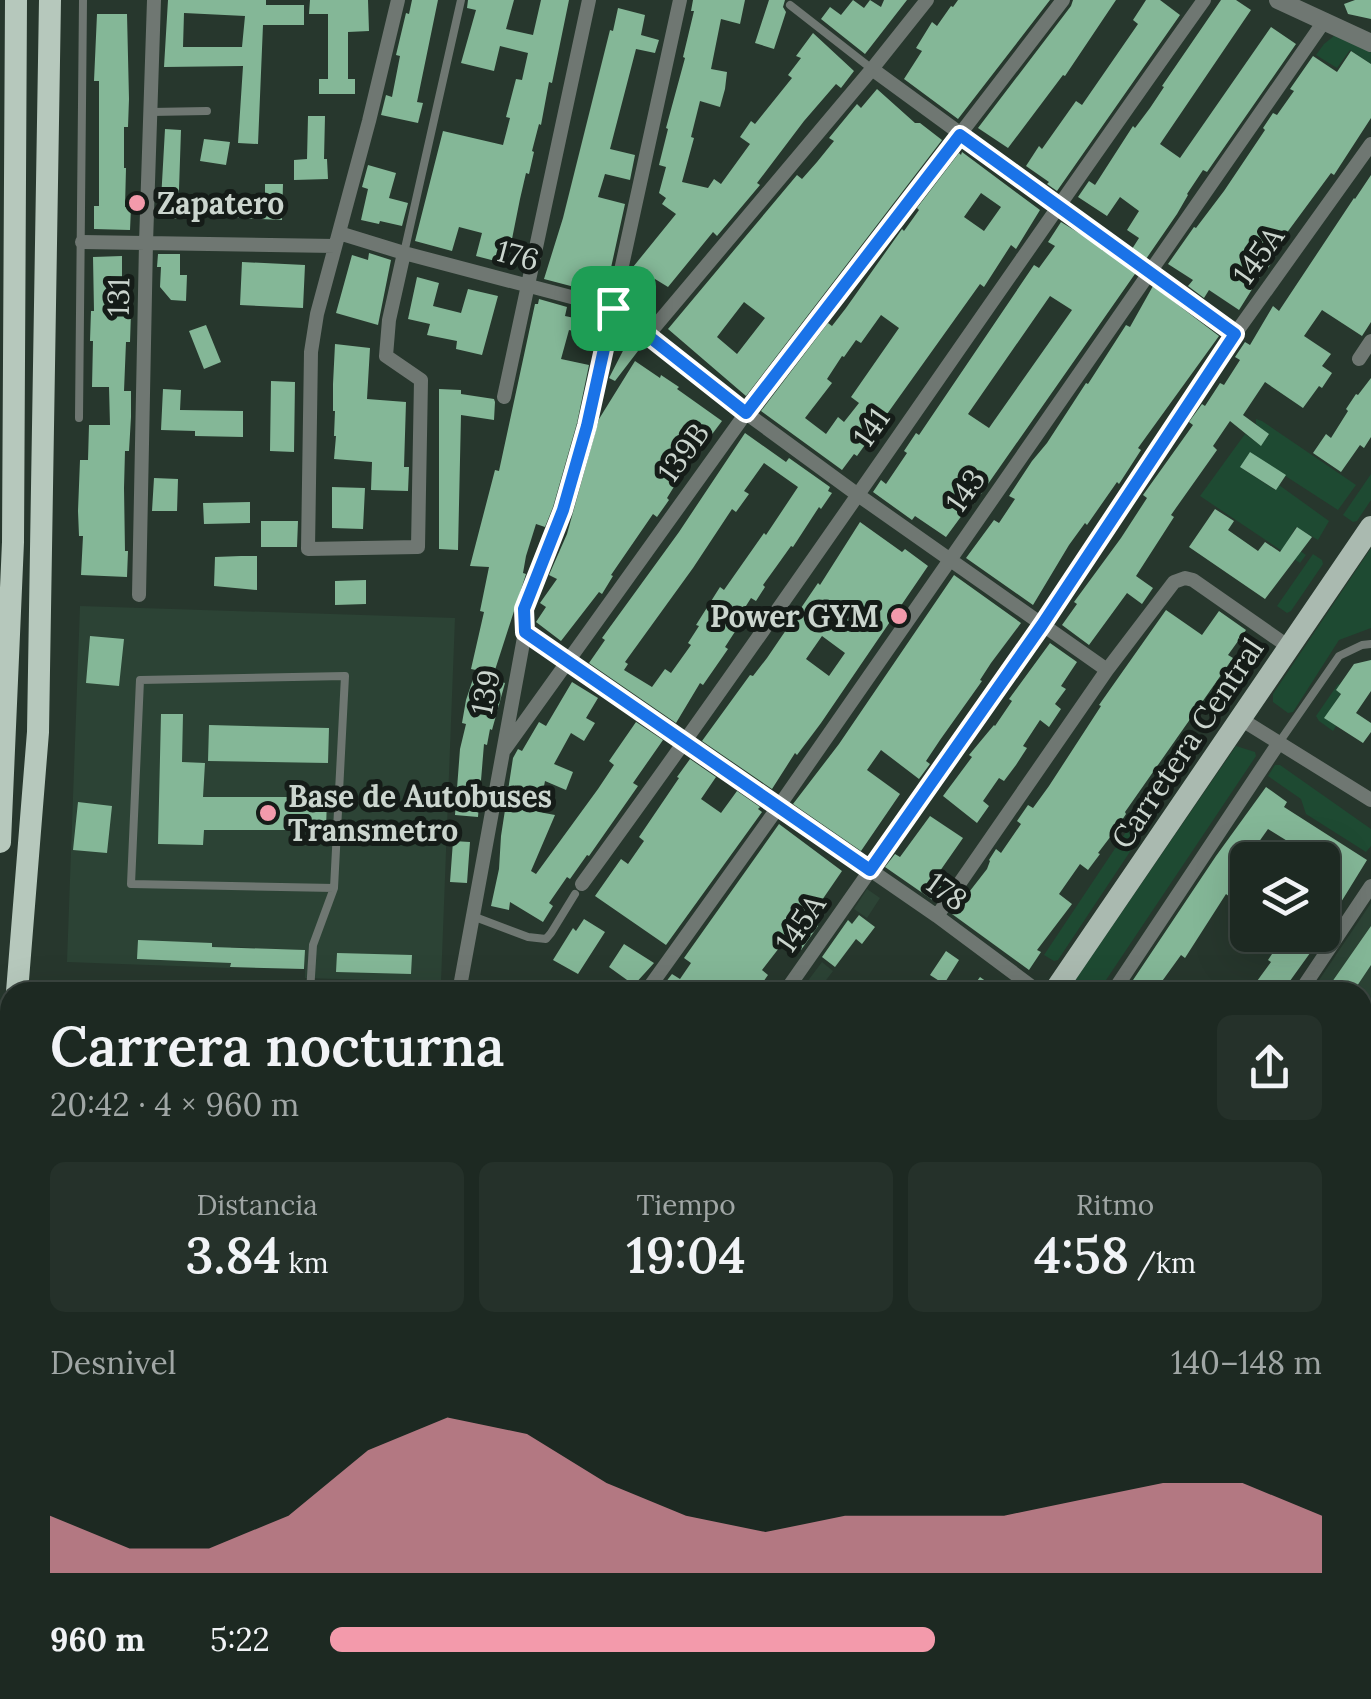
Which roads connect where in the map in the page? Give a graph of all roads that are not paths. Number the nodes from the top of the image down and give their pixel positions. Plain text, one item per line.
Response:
1 (16, 0) edge
2 (50, 0) edge
3 (83, 0) edge
4 (154, 0) edge
5 (398, 0) edge
6 (461, 0) edge
7 (589, 0) edge
8 (680, 0) edge
9 (928, 0) edge
10 (1064, 0) edge
11 (1204, 0) edge
12 (1278, 0) edge
13 (790, 5) dead end
14 (1324, 20) junction
15 (1371, 43) edge
16 (872, 70) junction
17 (206, 110) dead end
18 (151, 112) junction
19 (960, 135) junction
20 (1371, 144) edge
21 (1058, 205) junction
22 (337, 239) junction
23 (82, 242) junction
24 (146, 243) junction
25 (1118, 249) road end
26 (404, 253) junction
27 (1150, 272) junction
28 (527, 286) junction
29 (613, 308) junction
30 (1235, 334) junction
31 (647, 336) junction
32 (1371, 341) edge
33 (1365, 363) edge
34 (504, 397) dead end
35 (746, 413) junction
36 (79, 418) dead end
37 (858, 494) junction
38 (1371, 527) edge
39 (951, 559) junction
40 (139, 594) dead end
41 (1042, 625) junction
42 (525, 632) junction
43 (1371, 644) edge
44 (1289, 647) junction
45 (566, 660) junction
46 (1107, 670) junction
47 (1240, 718) junction
48 (686, 742) junction
49 (1278, 744) junction
50 (502, 753) junction
51 (1371, 800) edge
52 (778, 806) junction
53 (0, 842) edge
54 (870, 870) junction
55 (1371, 886) edge
56 (334, 888) junction
57 (578, 889) joint
58 (937, 916) junction
59 (475, 917) junction
60 (18, 982) edge
61 (311, 982) edge
62 (462, 982) edge
63 (653, 982) edge
64 (791, 982) edge
65 (1025, 982) edge
66 (1061, 982) edge
67 (1120, 982) edge
68 (1307, 982) edge

1 - 53 highway
2 - 60 highway
3 - 23 lane
4 - 18 street, 131
5 - 22 street
6 - 26 lane
7 - 28 street
8 - 29 street, 139
9 - 16 street
10 - 19 street, 139B
11 - 21 street, 141
12 - 14 street
13 - 16 lane
14 - 15 street
14 - 27 street, 143
16 - 19 street
16 - 31 street
17 - 18 lane
18 - 24 street, 131
19 - 21 street
19 - 35 street, 139B
20 - 30 street, 145A
21 - 37 street, 141
22 - 24 street, 176
22 - 26 street, 176
22 - 26 street
23 - 24 street, 176
23 - 36 lane
24 - 40 street, 131
25 - 27 lane
26 - 28 street, 176
27 - 30 street
27 - 39 street, 143
28 - 29 street, 176
28 - 34 street
29 - 31 street, 176
29 - 42 street, 139
30 - 41 street, 145A
31 - 35 street, 176
32 - 33 street
35 - 37 street, 176
35 - 45 street, 139B
37 - 39 street, 176
37 - 48 street, 141
38 - 44 main road, Carretera Central
39 - 41 street, 176
39 - 52 street, 143
41 - 46 street, 176
41 - 54 street, 145A
42 - 45 street, 178
42 - 50 street, 139
43 - 49 lane
44 - 46 street
44 - 47 main road, Carretera Central
45 - 48 street, 178
45 - 50 street, 139B
46 - 58 street
47 - 49 street
47 - 66 main road, Carretera Central
48 - 52 street, 178
48 - 57 street, 141
49 - 51 street
49 - 67 street
50 - 59 street, 139
52 - 54 street, 178
52 - 63 street, 143
54 - 58 street, 178
54 - 64 street, 145A
55 - 68 street
56 - 56 lane
56 - 61 lane
57 - 59 lane
58 - 65 street, 178
59 - 62 street, 139

